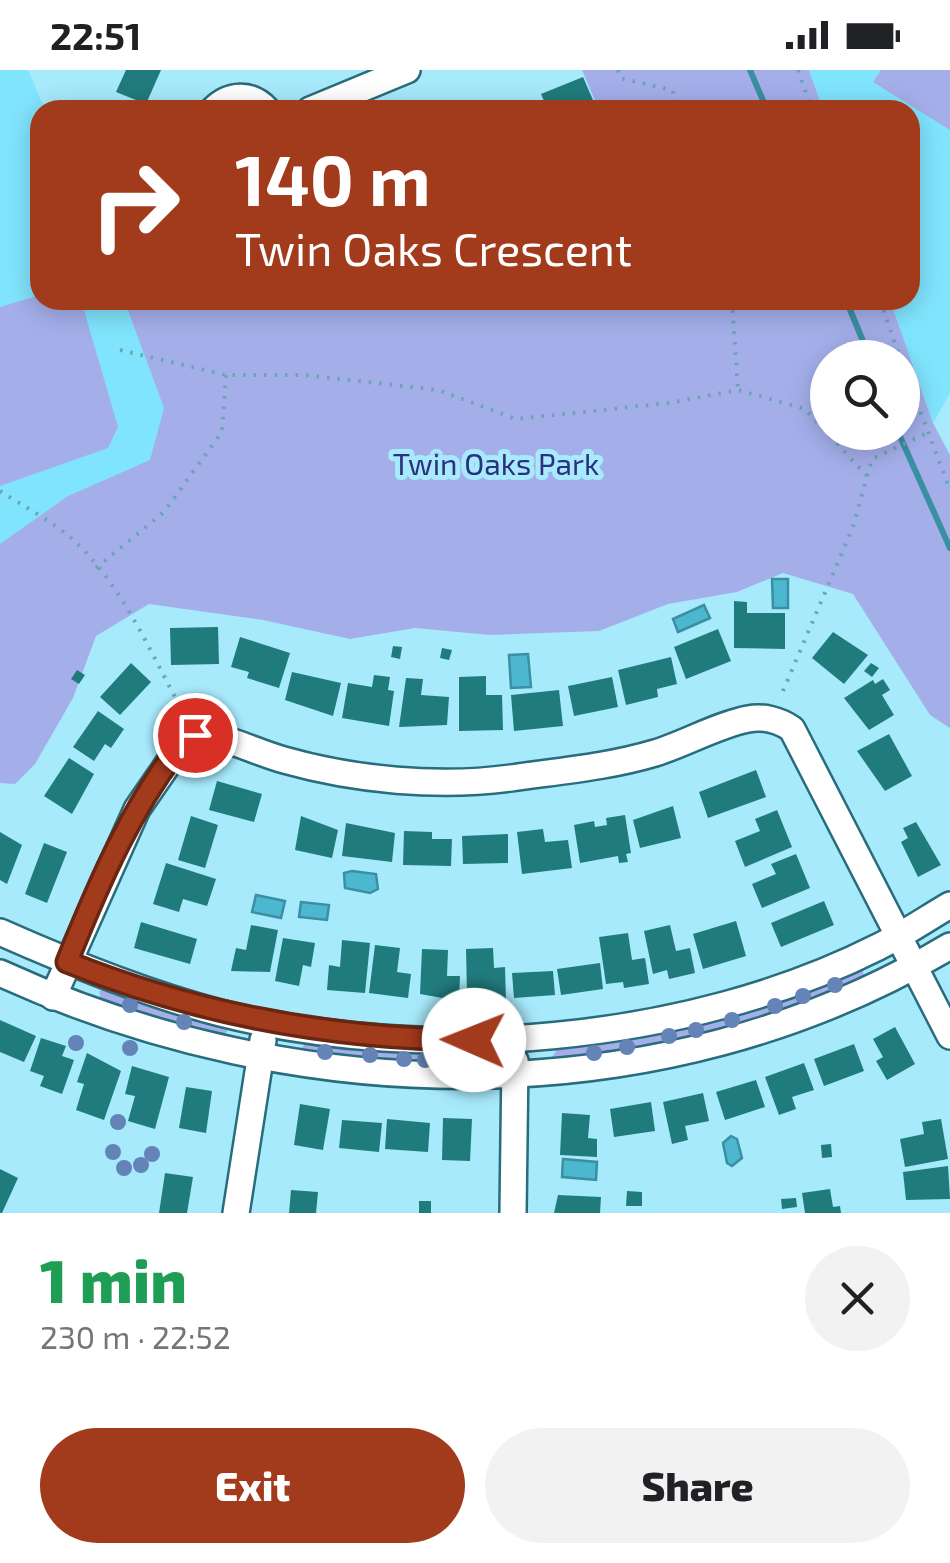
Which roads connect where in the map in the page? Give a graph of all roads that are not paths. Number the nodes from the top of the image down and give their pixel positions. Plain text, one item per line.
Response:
1 (407, 70) edge
2 (229, 100) edge
3 (254, 100) edge
4 (334, 100) edge
5 (950, 905) edge
6 (0, 932) edge
7 (899, 935) junction
8 (950, 946) edge
9 (67, 962) junction
10 (914, 968) junction
11 (0, 973) edge
12 (54, 997) junction
13 (267, 1023) junction
14 (950, 1036) edge
15 (515, 1041) junction
16 (260, 1057) junction
17 (516, 1075) junction
18 (236, 1213) edge
19 (513, 1213) edge

1 - 4 street
2 - 3 street
5 - 7 street
6 - 9 street
7 - 9 street
7 - 10 street
7 - 15 street
8 - 10 street
9 - 12 street
9 - 13 street
10 - 14 street
10 - 17 street
11 - 12 street
12 - 16 street
13 - 15 street
13 - 16 street
15 - 17 street
16 - 17 street
16 - 18 street
17 - 19 street

